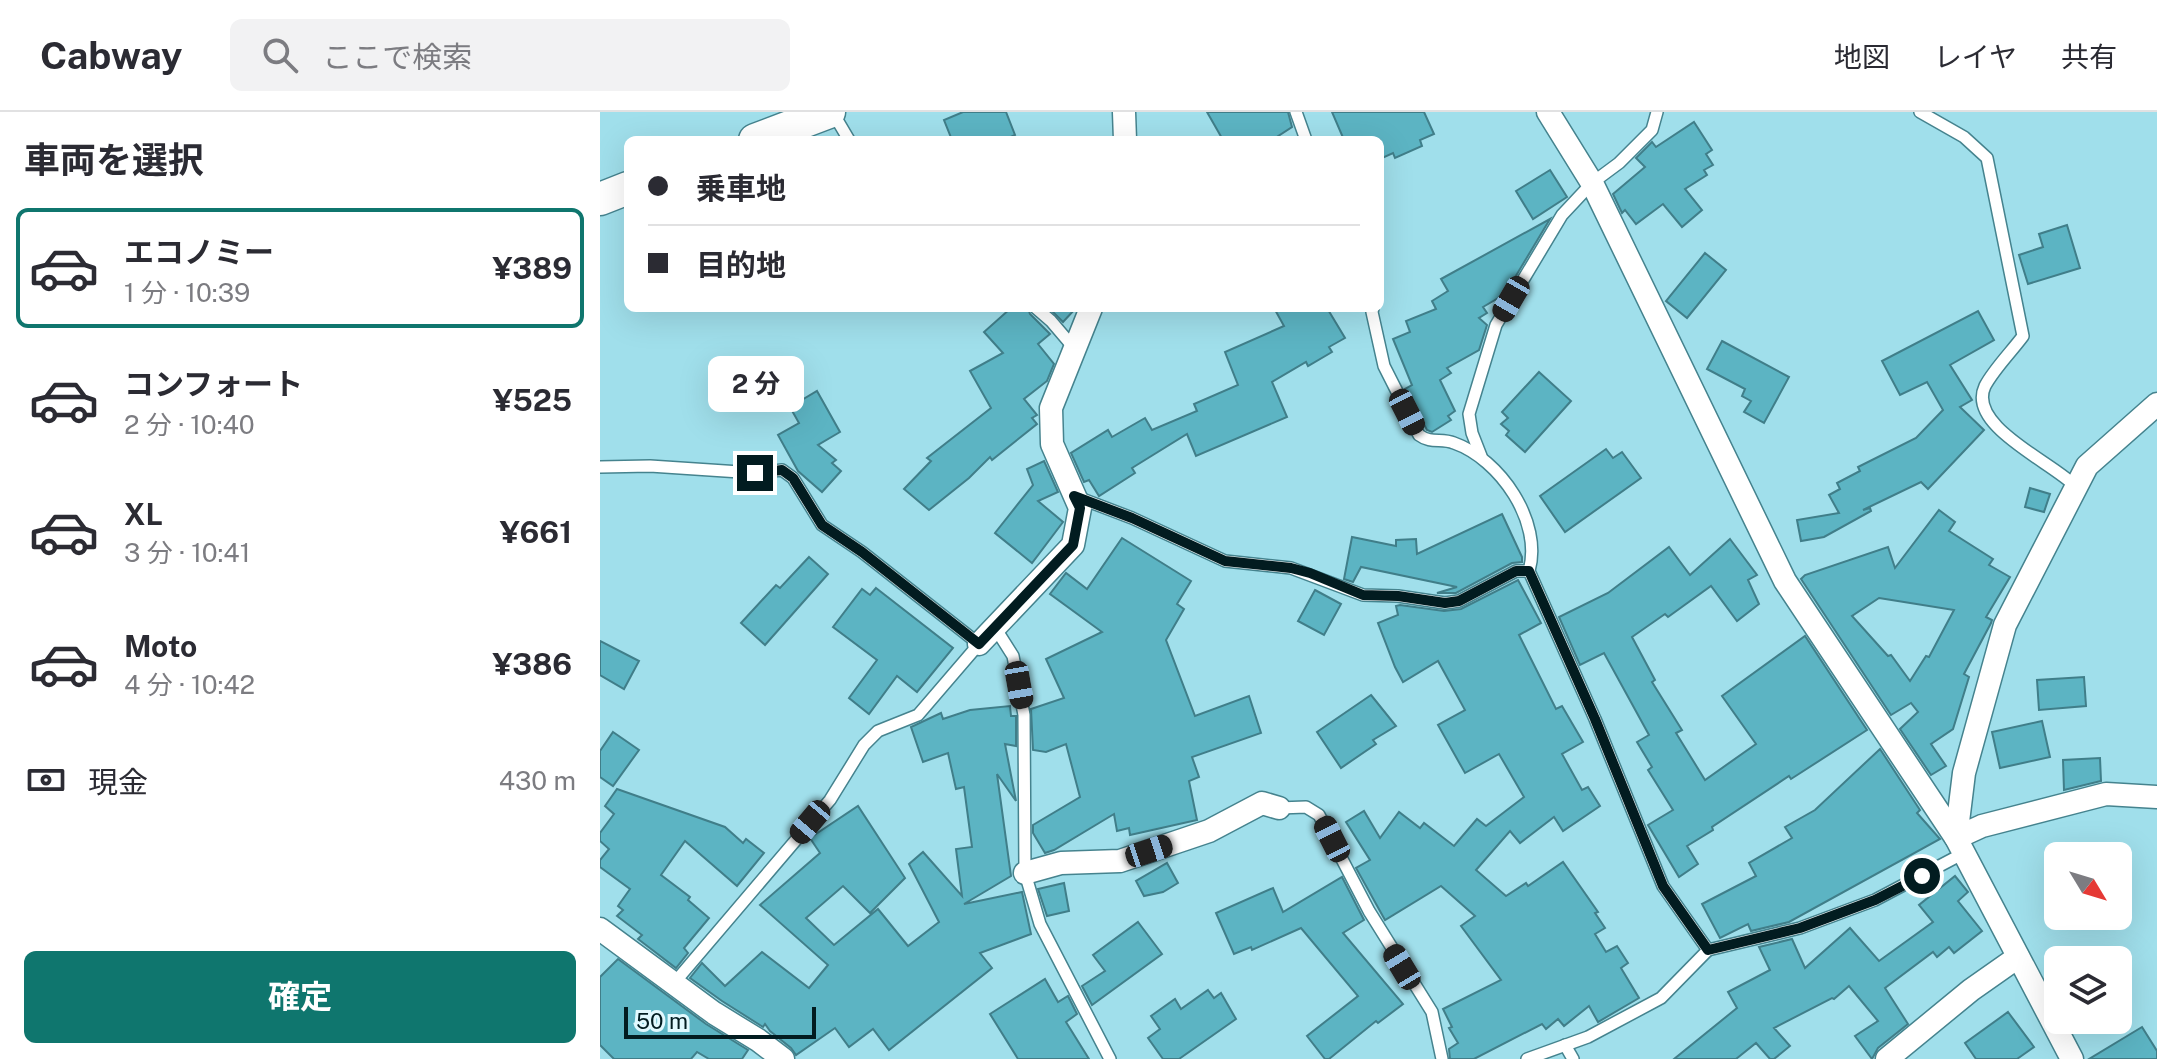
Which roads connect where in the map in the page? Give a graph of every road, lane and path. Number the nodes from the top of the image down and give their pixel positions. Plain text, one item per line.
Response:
1 (831, 112) edge
2 (1124, 112) edge
3 (1296, 112) edge
4 (1548, 112) edge
5 (1657, 112) edge
6 (1920, 112) edge
7 (766, 136) edge
8 (846, 136) edge
9 (1125, 136) edge
10 (1305, 136) edge
11 (1592, 183) junction
12 (624, 190) edge
13 (600, 199) edge
14 (1041, 312) edge
15 (1089, 312) edge
16 (1374, 312) edge
17 (1074, 349) junction
18 (2157, 404) edge
19 (1481, 456) junction
20 (600, 467) edge
21 (2076, 487) junction
22 (1074, 496) junction
23 (1529, 571) junction
24 (994, 626) junction
25 (979, 644) junction
26 (2157, 797) edge
27 (1279, 808) joint
28 (1960, 845) junction
29 (1025, 873) junction
30 (600, 929) edge
31 (1708, 950) junction
32 (2018, 957) junction
33 (675, 982) junction
34 (1565, 1045) junction
35 (783, 1059) edge
36 (1110, 1059) edge
37 (1442, 1059) edge
38 (1527, 1059) edge
39 (1573, 1059) edge
40 (1887, 1059) edge
41 (2072, 1059) edge

1 - 7 street
1 - 8 lane
2 - 9 street
3 - 10 lane
4 - 11 street
5 - 11 lane
6 - 21 lane
11 - 19 lane
11 - 28 street
12 - 13 street
14 - 17 lane
15 - 17 street
16 - 19 lane
17 - 22 street
18 - 21 street
19 - 23 lane
20 - 25 lane
21 - 28 street
22 - 23 lane
22 - 24 street
23 - 31 lane
24 - 25 street
24 - 29 lane
25 - 33 lane
26 - 28 street
27 - 29 street
27 - 37 lane
28 - 31 lane
28 - 32 street
29 - 36 lane
30 - 33 street
31 - 34 lane
32 - 40 street
32 - 41 street
33 - 35 street
34 - 38 lane
34 - 39 lane

